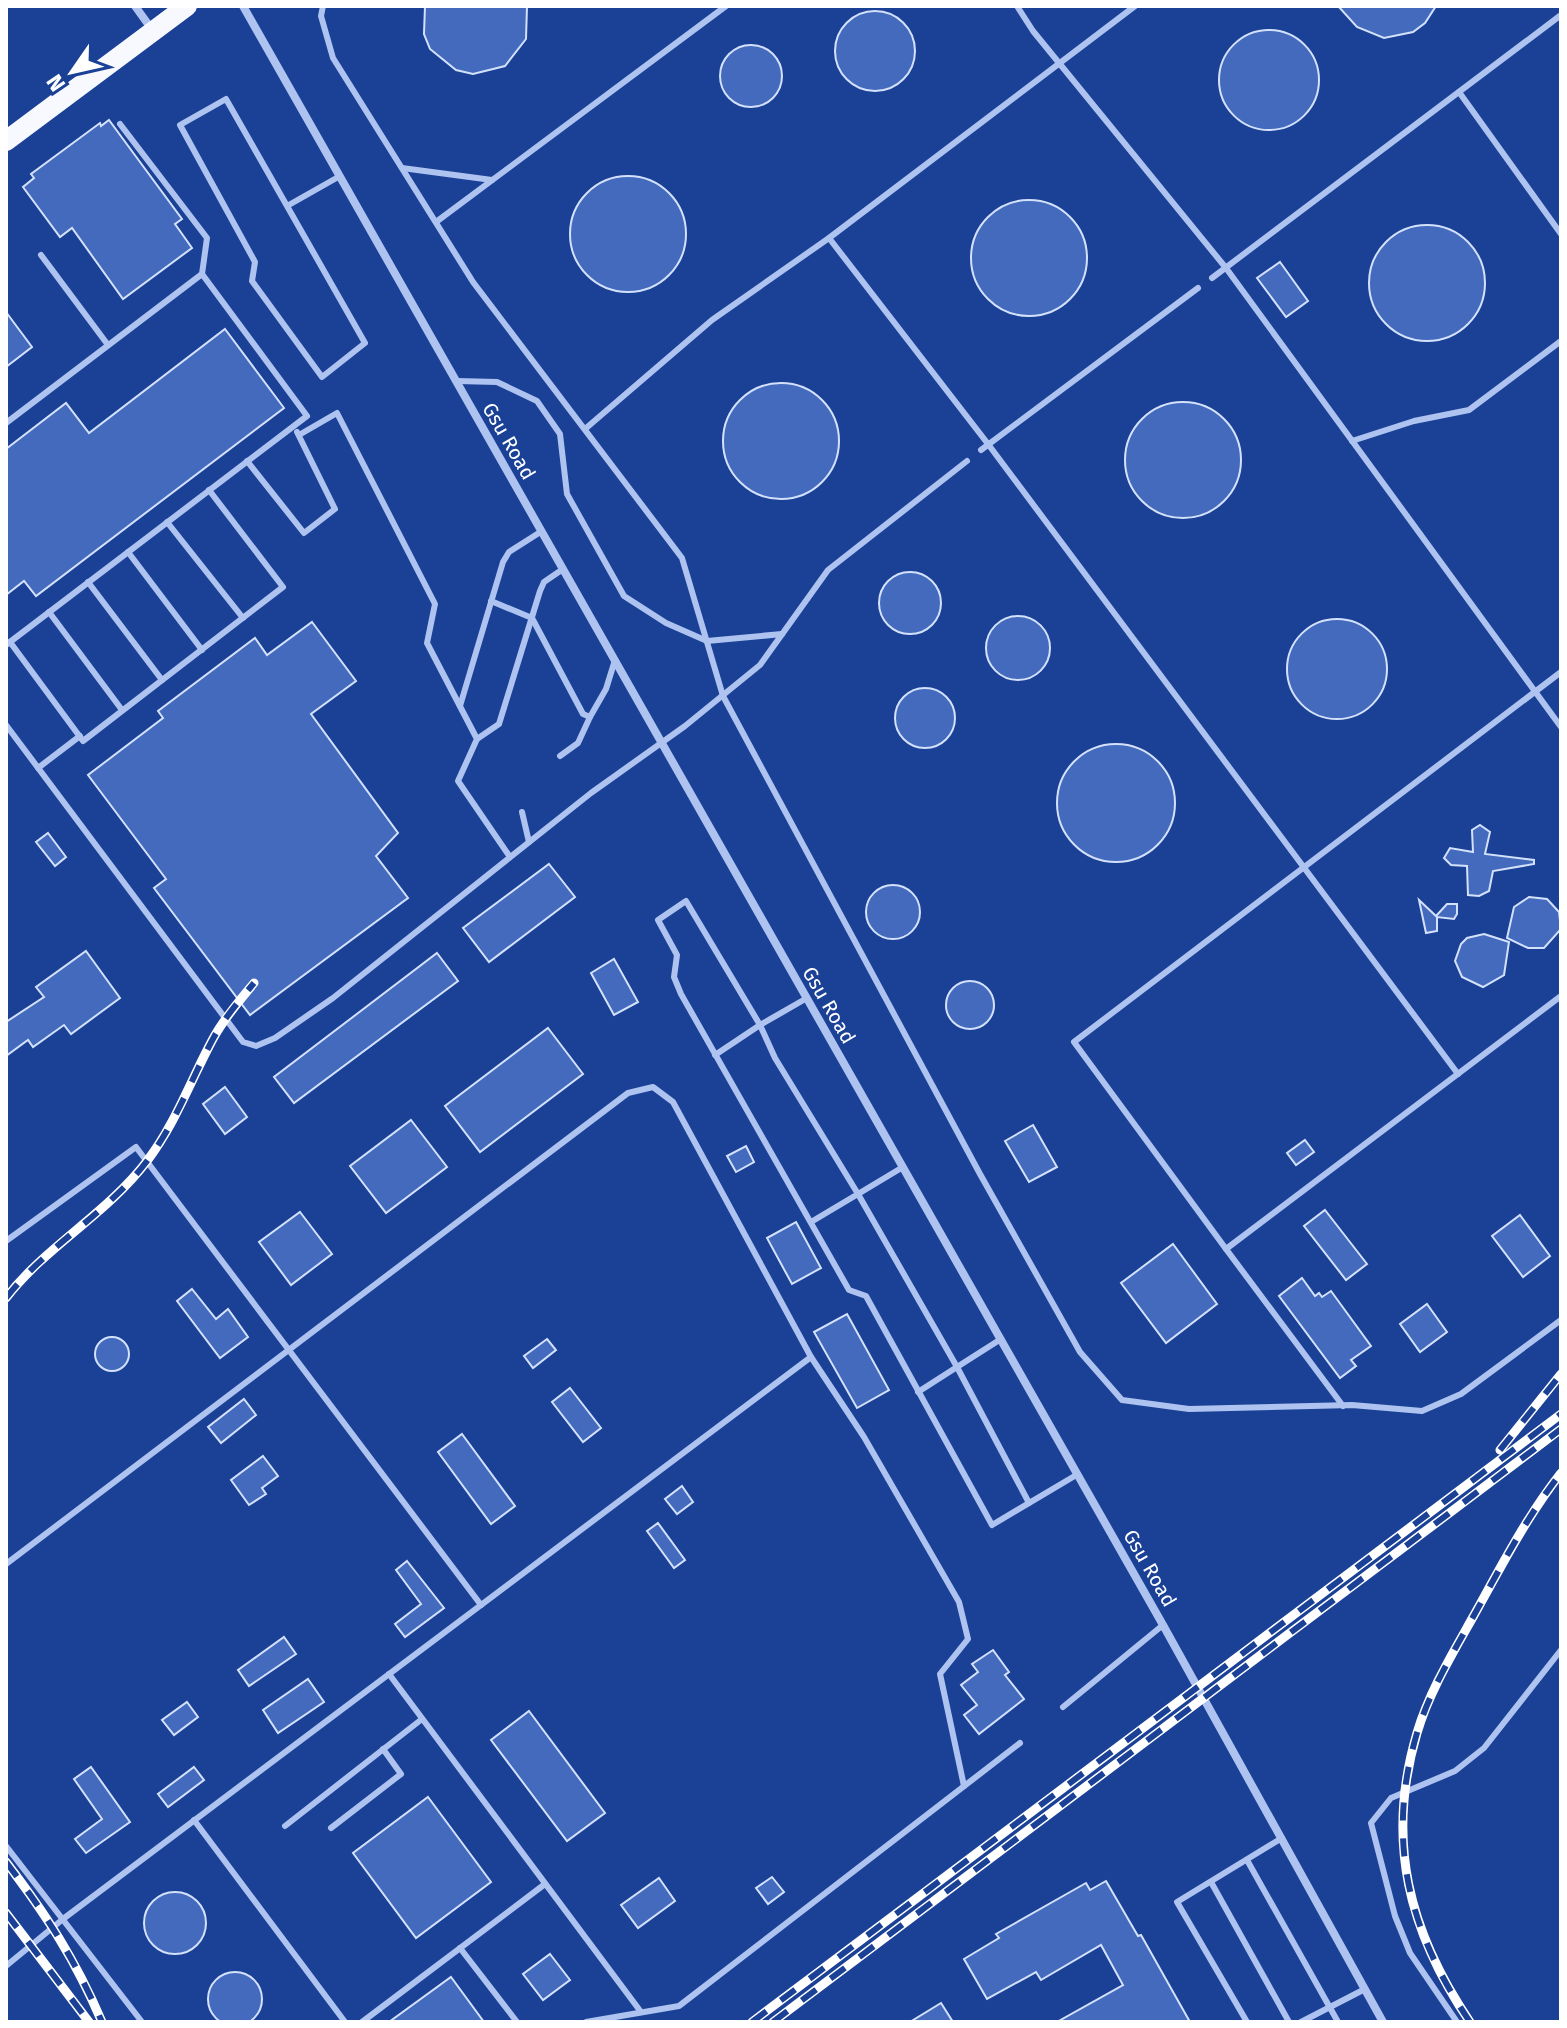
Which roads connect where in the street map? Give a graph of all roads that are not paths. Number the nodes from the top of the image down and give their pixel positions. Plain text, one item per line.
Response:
1 (135, 6) edge
2 (187, 6) edge
3 (243, 6) edge
4 (323, 6) edge
5 (726, 6) edge
6 (1017, 6) edge
7 (1135, 6) edge
8 (1561, 15) edge
9 (154, 32) junction
10 (1061, 62) junction
11 (1459, 92) junction
12 (120, 124) dead end
13 (6, 141) edge
14 (402, 168) junction
15 (340, 176) junction
16 (492, 180) junction
17 (287, 206) junction
18 (436, 222) junction
19 (1561, 234) edge
20 (829, 238) junction
21 (41, 255) dead end
22 (1226, 268) junction
23 (202, 274) junction
24 (1212, 278) dead end
25 (1198, 288) dead end
26 (1561, 341) edge
27 (108, 345) junction
28 (457, 381) junction
29 (6, 423) edge
30 (294, 425) junction
31 (585, 429) junction
32 (299, 435) junction
33 (1352, 441) junction
34 (988, 444) junction
35 (981, 450) dead end
36 (247, 461) junction
37 (967, 461) dead end
38 (209, 490) junction
39 (167, 522) junction
40 (542, 531) junction
41 (128, 552) junction
42 (563, 569) junction
43 (88, 582) junction
44 (491, 601) junction
45 (49, 612) junction
46 (243, 618) junction
47 (532, 618) junction
48 (782, 634) junction
49 (707, 641) junction
50 (8, 644) edge
51 (202, 650) junction
52 (615, 660) junction
53 (1561, 672) edge
54 (162, 680) junction
55 (1535, 692) junction
56 (723, 696) junction
57 (460, 706) junction
58 (122, 710) junction
59 (590, 717) junction
60 (6, 725) edge
61 (1561, 727) edge
62 (80, 736) junction
63 (477, 739) junction
64 (662, 743) junction
65 (560, 756) dead end
66 (38, 768) junction
67 (522, 812) dead end
68 (529, 842) junction
69 (510, 857) junction
70 (1302, 869) junction
71 (1561, 996) edge
72 (807, 998) junction
73 (760, 1025) junction
74 (715, 1055) junction
75 (1458, 1074) junction
76 (903, 1167) junction
77 (858, 1194) junction
78 (811, 1222) junction
79 (6, 1241) edge
80 (1226, 1249) junction
81 (1561, 1320) edge
82 (1001, 1339) junction
83 (290, 1350) junction
84 (811, 1357) junction
85 (957, 1367) junction
86 (918, 1392) junction
87 (1343, 1406) junction
88 (1078, 1474) junction
89 (1029, 1503) junction
90 (6, 1564) edge
91 (481, 1605) junction
92 (1163, 1625) junction
93 (1561, 1650) edge
94 (389, 1674) junction
95 (1063, 1707) dead end
96 (422, 1719) junction
97 (1020, 1743) dead end
98 (383, 1749) junction
99 (964, 1786) junction
100 (194, 1820) junction
101 (285, 1826) dead end
102 (331, 1828) dead end
103 (1282, 1838) junction
104 (6, 1846) edge
105 (1247, 1860) junction
106 (1211, 1882) junction
107 (545, 1884) junction
108 (63, 1919) junction
109 (460, 1948) junction
110 (6, 1966) edge
111 (1365, 1989) junction
112 (1329, 2007) junction
113 (641, 2012) junction
114 (142, 2022) edge
115 (345, 2022) edge
116 (362, 2022) edge
117 (517, 2022) edge
118 (586, 2022) edge
119 (1247, 2022) edge
120 (1289, 2022) edge
121 (1301, 2022) edge
122 (1338, 2022) edge
123 (1383, 2022) edge
124 (1457, 2022) edge

1 - 9 street
2 - 9 main road
3 - 15 street, Gsu Road
4 - 14 lane
5 - 16 lane
6 - 10 lane
7 - 10 lane
8 - 11 lane
9 - 13 main road
10 - 20 lane
10 - 22 lane
11 - 19 lane
11 - 22 lane
12 - 23 lane
14 - 16 lane
14 - 18 lane
15 - 17 lane
15 - 28 street, Gsu Road
16 - 18 lane
17 - 17 lane
18 - 31 lane
20 - 31 lane
20 - 34 lane
21 - 27 lane
22 - 24 lane
22 - 33 lane
23 - 27 lane
23 - 30 lane
25 - 34 lane
26 - 33 lane
27 - 29 lane
28 - 40 street, Gsu Road
28 - 49 lane
30 - 32 lane
30 - 36 lane
31 - 49 lane
32 - 36 lane
32 - 57 lane
33 - 55 lane
34 - 35 lane
34 - 70 lane
36 - 38 lane
37 - 48 lane
38 - 39 lane
38 - 46 lane
39 - 41 lane
39 - 46 lane
40 - 42 street, Gsu Road
40 - 44 lane
41 - 43 lane
41 - 51 lane
42 - 47 lane
42 - 52 street, Gsu Road
43 - 45 lane
43 - 54 lane
44 - 47 lane
44 - 57 lane
45 - 50 lane
45 - 58 lane
46 - 51 lane
47 - 59 lane
47 - 63 lane
48 - 49 lane
48 - 56 lane
49 - 56 lane
50 - 62 lane
51 - 54 lane
52 - 59 lane
52 - 64 street, Gsu Road
53 - 55 lane
54 - 58 lane
55 - 61 lane
55 - 70 lane
56 - 64 lane
56 - 87 lane
57 - 63 lane
58 - 62 lane
59 - 65 lane
60 - 66 lane
62 - 66 lane
63 - 69 lane
64 - 68 lane
64 - 72 street, Gsu Road
66 - 69 lane
67 - 68 lane
68 - 69 lane
70 - 75 lane
70 - 80 lane
71 - 75 lane
72 - 73 lane
72 - 76 street, Gsu Road
73 - 74 lane
73 - 74 lane
73 - 77 lane
74 - 78 lane
75 - 80 lane
76 - 77 lane
76 - 82 street, Gsu Road
77 - 78 lane
77 - 85 lane
78 - 86 lane
79 - 83 lane
80 - 87 lane
81 - 87 lane
82 - 85 lane
82 - 88 street, Gsu Road
83 - 84 lane
83 - 90 lane
83 - 91 lane
84 - 91 lane
84 - 99 lane
85 - 86 lane
85 - 89 lane
86 - 89 lane
88 - 89 lane
88 - 92 street, Gsu Road
91 - 94 lane
92 - 95 lane
92 - 103 street, Gsu Road
93 - 124 lane
94 - 96 lane
94 - 100 lane
96 - 98 lane
96 - 107 lane
97 - 99 lane
98 - 101 lane
98 - 102 lane
99 - 113 lane
100 - 108 lane
100 - 115 lane
103 - 105 lane
103 - 111 street, Gsu Road
104 - 108 lane
105 - 106 lane
105 - 112 lane
106 - 119 lane
106 - 120 lane
107 - 109 lane
107 - 113 lane
108 - 110 lane
108 - 114 lane
109 - 116 lane
109 - 117 lane
111 - 112 lane
111 - 123 street, Gsu Road
112 - 121 lane
112 - 122 lane
113 - 118 lane

